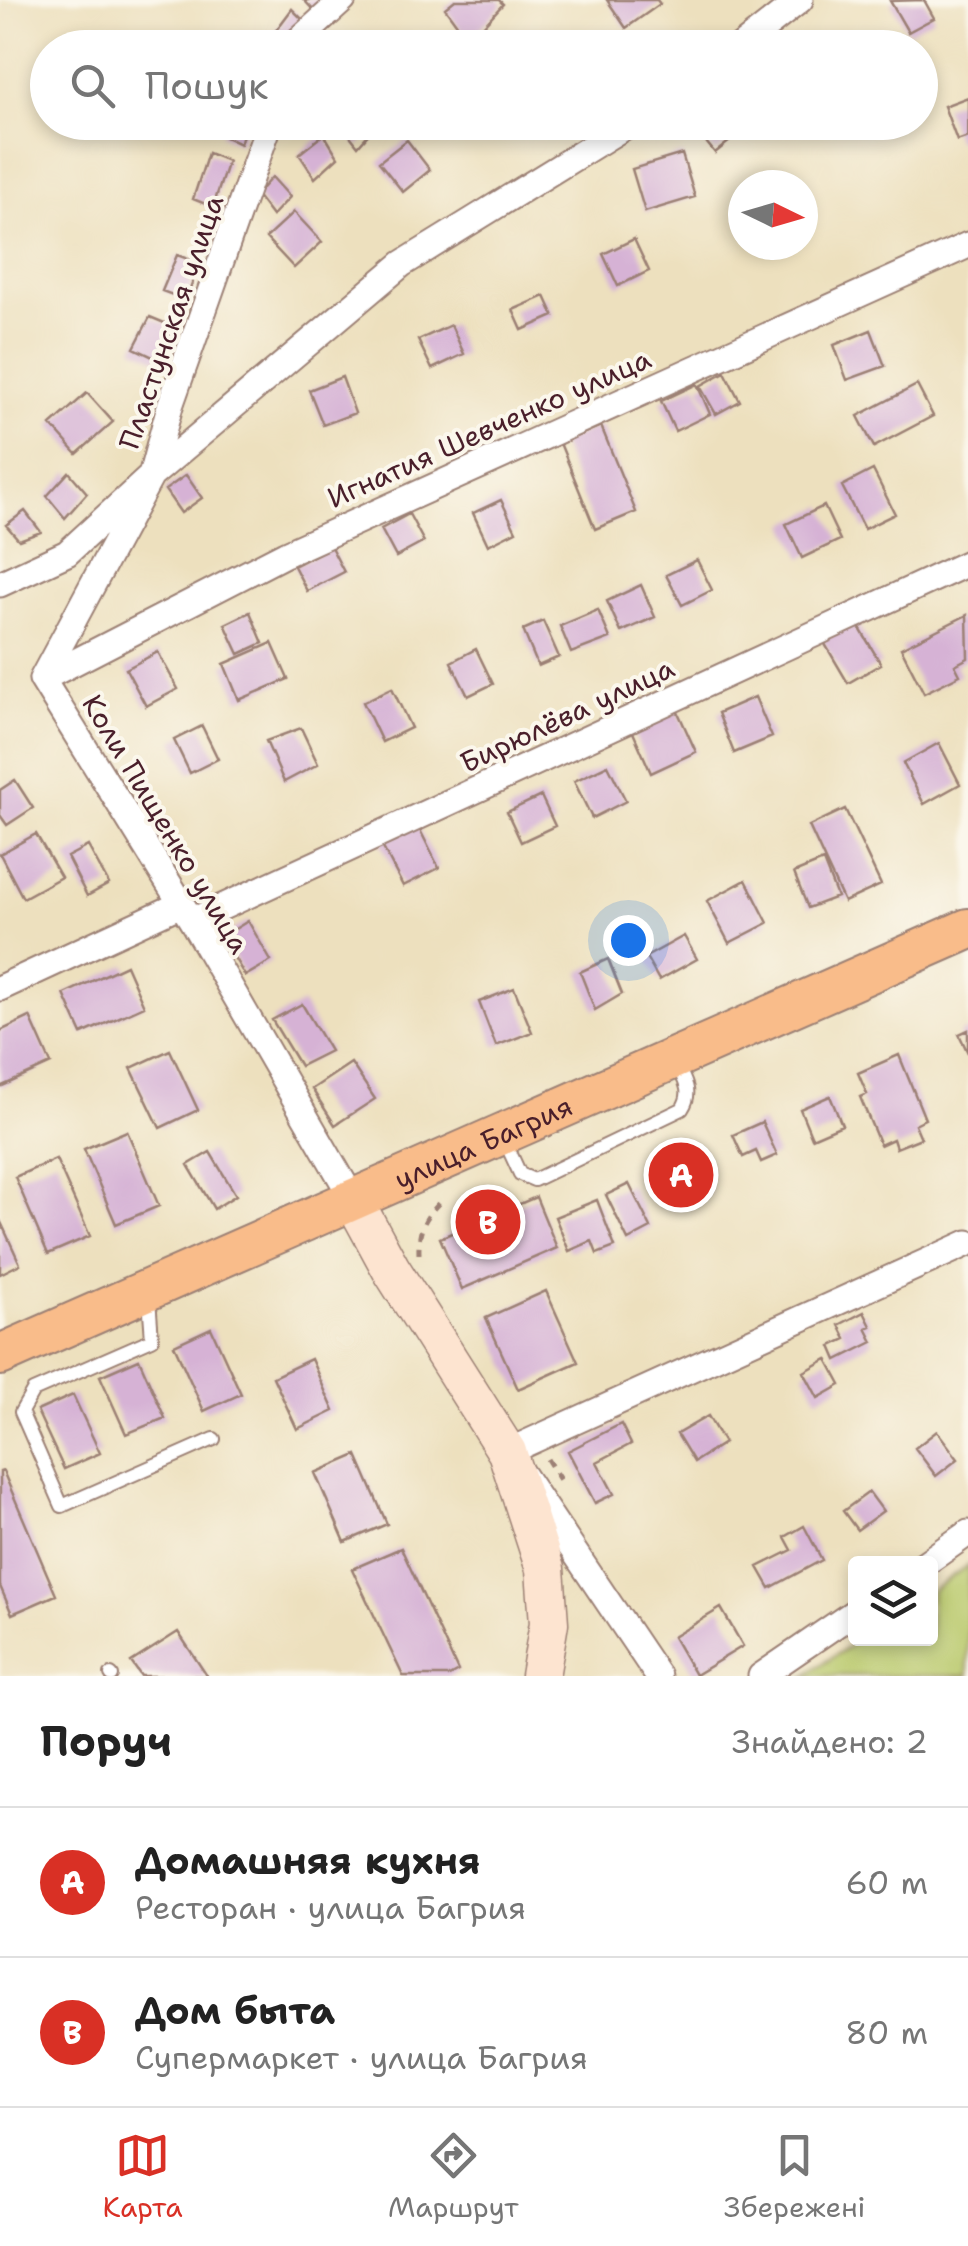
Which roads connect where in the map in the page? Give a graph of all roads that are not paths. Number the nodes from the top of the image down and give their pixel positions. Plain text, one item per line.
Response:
1 (343, 0) edge
2 (800, 0) edge
3 (310, 30) edge
4 (762, 30) edge
5 (264, 140) edge
6 (603, 140) edge
7 (968, 245) edge
8 (150, 476) junction
9 (968, 564) edge
10 (0, 584) edge
11 (42, 679) junction
12 (186, 912) junction
13 (968, 929) edge
14 (0, 988) edge
15 (674, 1059) junction
16 (502, 1134) junction
17 (352, 1199) junction
18 (968, 1243) edge
19 (148, 1290) junction
20 (0, 1355) edge
21 (214, 1439) dead end
22 (521, 1445) junction
23 (968, 1533) edge
24 (935, 1556) edge
25 (848, 1616) edge
26 (540, 1676) edge
27 (658, 1676) edge
28 (761, 1676) edge

1 - 3 street
2 - 4 street
5 - 8 street, Пластунская улица
6 - 8 street
7 - 11 street, Игнатия Шевченко улица
8 - 10 street, Пластунская улица
8 - 11 street
9 - 12 street, Бирюлёва улица
11 - 12 street, Коли Пищенко улица
12 - 14 street, Бирюлёва улица
12 - 17 street, Коли Пищенко улица
13 - 15 main road, улица Багрия
15 - 16 main road, улица Багрия
15 - 16 lane
16 - 17 main road, улица Багрия
17 - 19 main road, улица Багрия
17 - 22 main road
18 - 22 street
19 - 20 main road, улица Багрия
19 - 21 lane
22 - 26 main road
22 - 27 street
23 - 24 street
25 - 28 street

